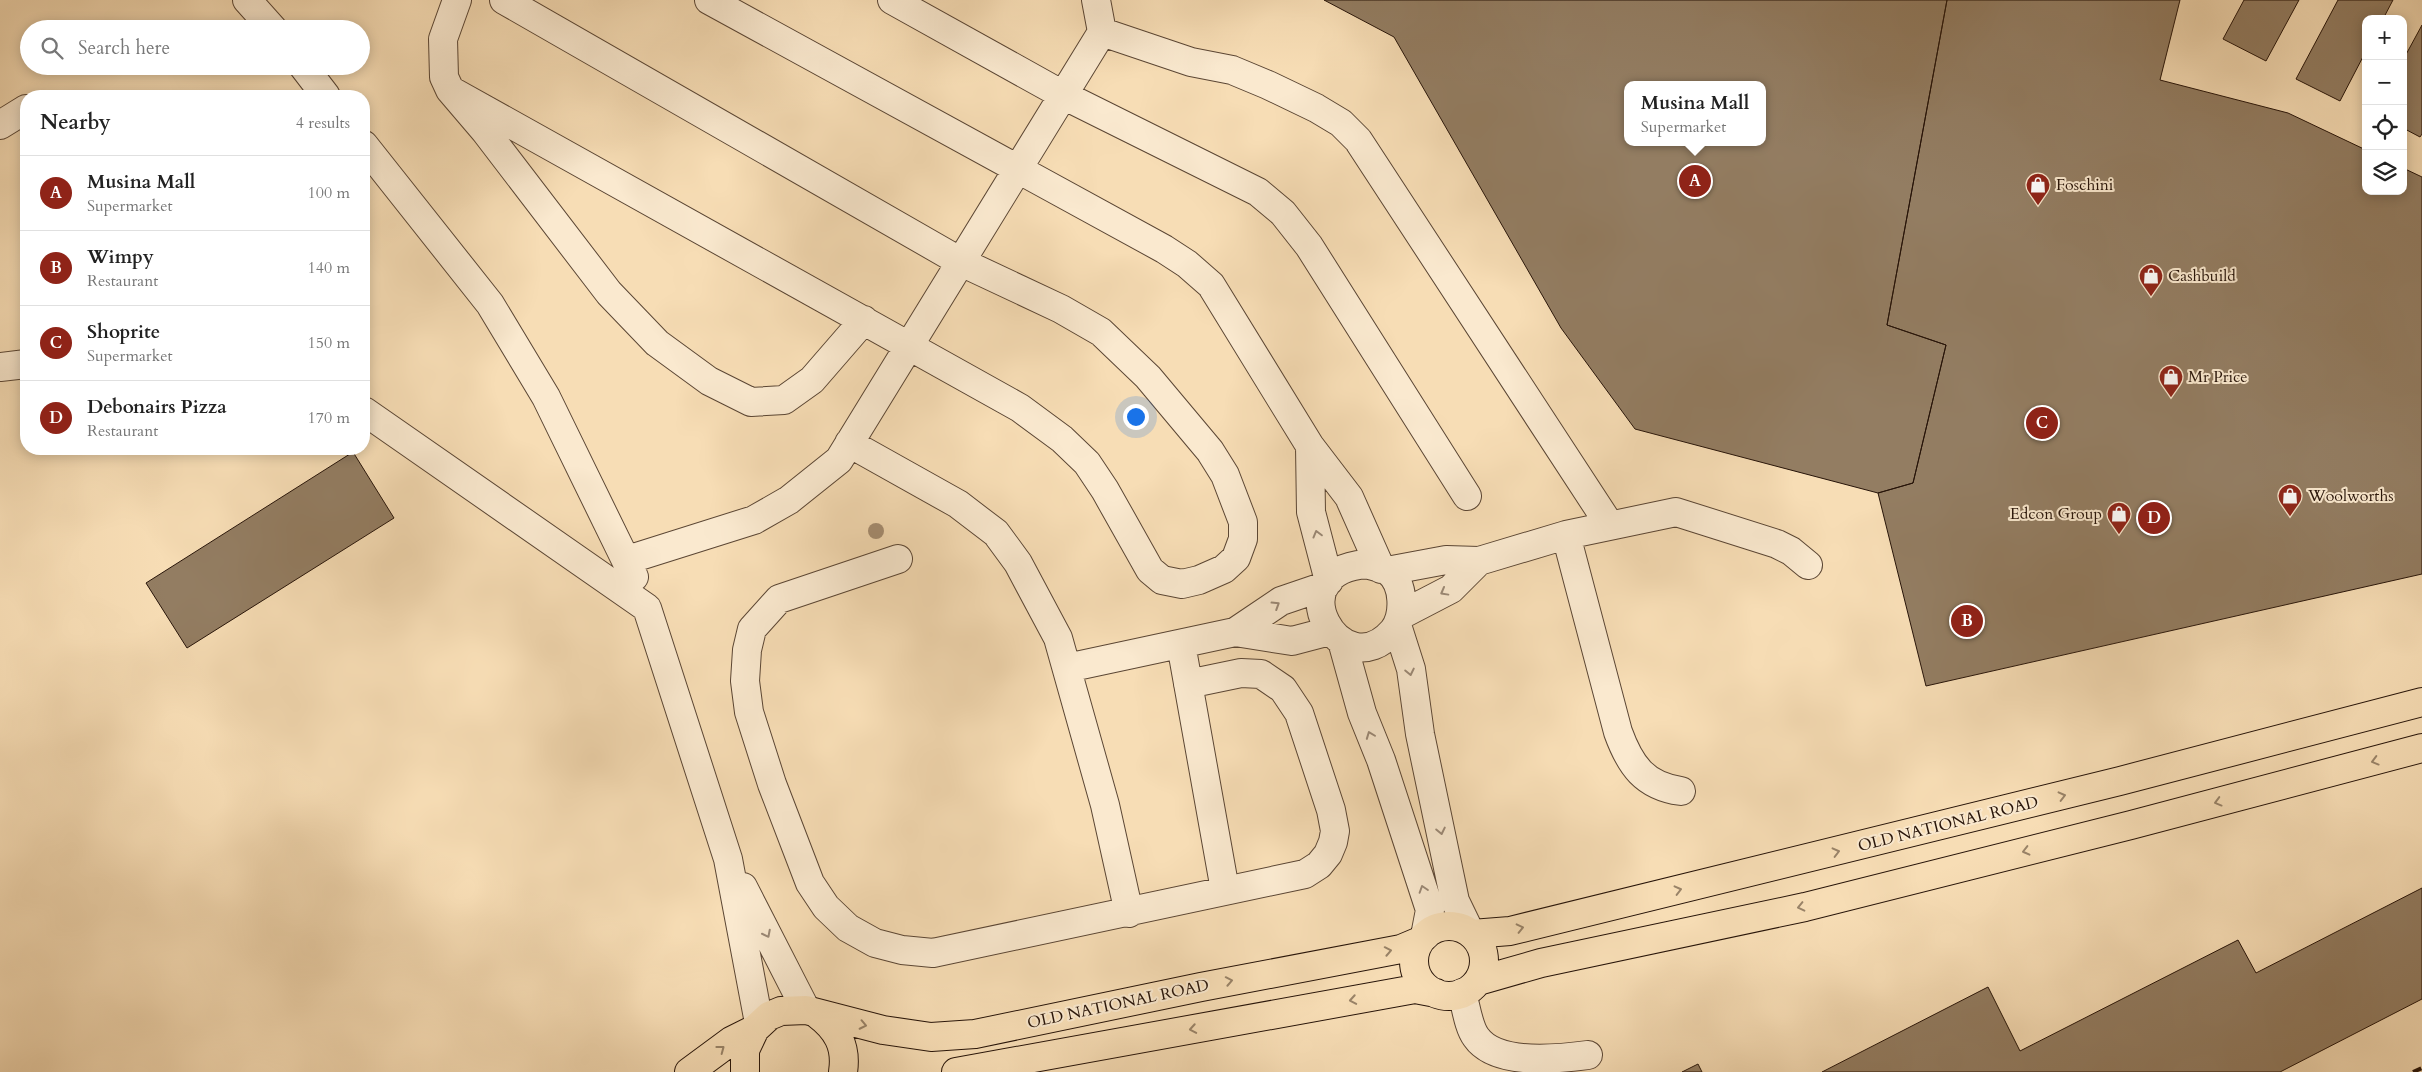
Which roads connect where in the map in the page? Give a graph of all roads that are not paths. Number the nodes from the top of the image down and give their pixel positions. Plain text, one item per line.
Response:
1 (247, 0) edge
2 (458, 0) edge
3 (504, 0) edge
4 (708, 0) edge
5 (892, 0) edge
6 (1096, 0) edge
7 (265, 20) edge
8 (1102, 32) junction
9 (310, 75) edge
10 (321, 90) edge
11 (450, 90) junction
12 (1063, 94) junction
13 (20, 113) edge
14 (0, 126) edge
15 (370, 153) edge
16 (1018, 169) junction
17 (961, 262) junction
18 (864, 320) junction
19 (909, 345) junction
20 (20, 365) edge
21 (0, 367) edge
22 (370, 415) edge
23 (849, 443) junction
24 (1310, 446) junction
25 (1467, 496) dead end
26 (1609, 524) junction
27 (1566, 535) junction
28 (898, 559) dead end
29 (627, 560) junction
30 (1479, 560) junction
31 (1808, 565) dead end
32 (1384, 570) junction
33 (1327, 584) junction
34 (647, 608) junction
35 (1399, 620) junction
36 (1235, 632) junction
37 (1336, 636) junction
38 (1181, 644) junction
39 (1067, 668) junction
40 (1188, 684) junction
41 (2422, 702) edge
42 (2422, 748) edge
43 (1680, 791) dead end
44 (728, 859) junction
45 (1225, 890) junction
46 (1129, 913) junction
47 (1471, 933) junction
48 (1423, 939) junction
49 (1459, 989) junction
50 (811, 1012) junction
51 (757, 1026) junction
52 (1588, 1055) dead end
53 (689, 1072) edge
54 (745, 1072) edge
55 (843, 1072) edge
56 (956, 1072) edge

1 - 7 street
2 - 11 street
3 - 17 street
4 - 16 street
5 - 12 street
6 - 8 street
8 - 12 street
8 - 26 street
9 - 10 street
11 - 18 street
11 - 18 street
12 - 16 street
12 - 25 street
13 - 14 street
15 - 29 street
16 - 17 street
16 - 24 street
17 - 19 street
17 - 19 street
18 - 19 street
19 - 23 street
20 - 21 street
22 - 34 street
23 - 29 street
23 - 39 street
24 - 32 street
33 -> 24 street
26 - 27 street
26 - 31 street
27 - 30 street
27 - 43 street
28 - 46 street
29 - 34 street
30 - 32 street
30 -> 35 street
32 - 33 street
32 - 35 street
36 -> 33 street
33 - 37 street
34 - 44 street
35 - 37 street
35 -> 47 street
36 - 37 street
36 - 38 street
48 -> 37 street
38 - 39 street
38 - 40 street
39 - 46 street
40 - 45 street
40 - 45 street
47 -> 41 main road, OLD NATIONAL ROAD
42 -> 49 main road
44 -> 50 street
44 - 51 street
45 - 46 street
47 - 48 main road, OLD NATIONAL ROAD
47 - 49 main road
48 - 49 main road
50 -> 48 main road, OLD NATIONAL ROAD
49 - 52 street
49 -> 56 main road
50 - 51 main road, OLD NATIONAL ROAD
50 - 55 main road
53 -> 51 main road, OLD NATIONAL ROAD
51 - 54 main road

